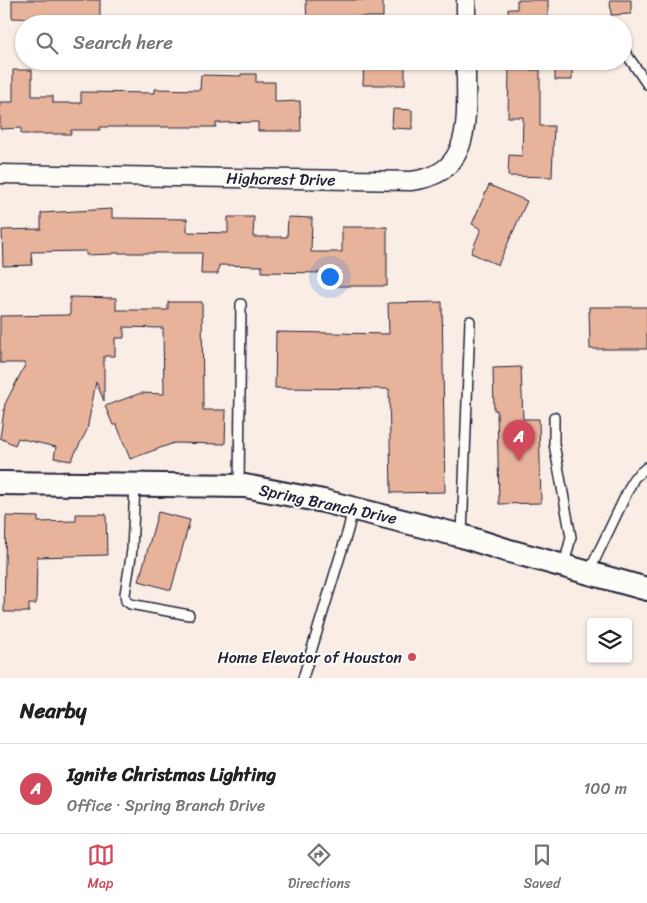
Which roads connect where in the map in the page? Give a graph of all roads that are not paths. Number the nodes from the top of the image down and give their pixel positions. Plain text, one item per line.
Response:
1 (466, 0) edge
2 (466, 15) edge
3 (632, 62) edge
4 (466, 70) edge
5 (647, 84) edge
6 (0, 174) edge
7 (241, 304) dead end
8 (470, 321) dead end
9 (554, 417) dead end
10 (647, 467) edge
11 (0, 483) edge
12 (136, 485) junction
13 (239, 486) junction
14 (353, 508) junction
15 (462, 536) junction
16 (564, 566) junction
17 (589, 572) junction
18 (647, 589) edge
19 (189, 615) dead end
20 (303, 678) edge

1 - 2 street
3 - 5 lane
4 - 6 street, Highcrest Drive
7 - 13 lane
8 - 15 lane
9 - 16 lane
10 - 17 lane
11 - 12 street, Spring Branch Drive
12 - 13 street, Spring Branch Drive
12 - 19 lane
13 - 14 street, Spring Branch Drive
14 - 15 street, Spring Branch Drive
14 - 20 lane
15 - 16 street, Spring Branch Drive
16 - 17 street, Spring Branch Drive
17 - 18 street, Spring Branch Drive

